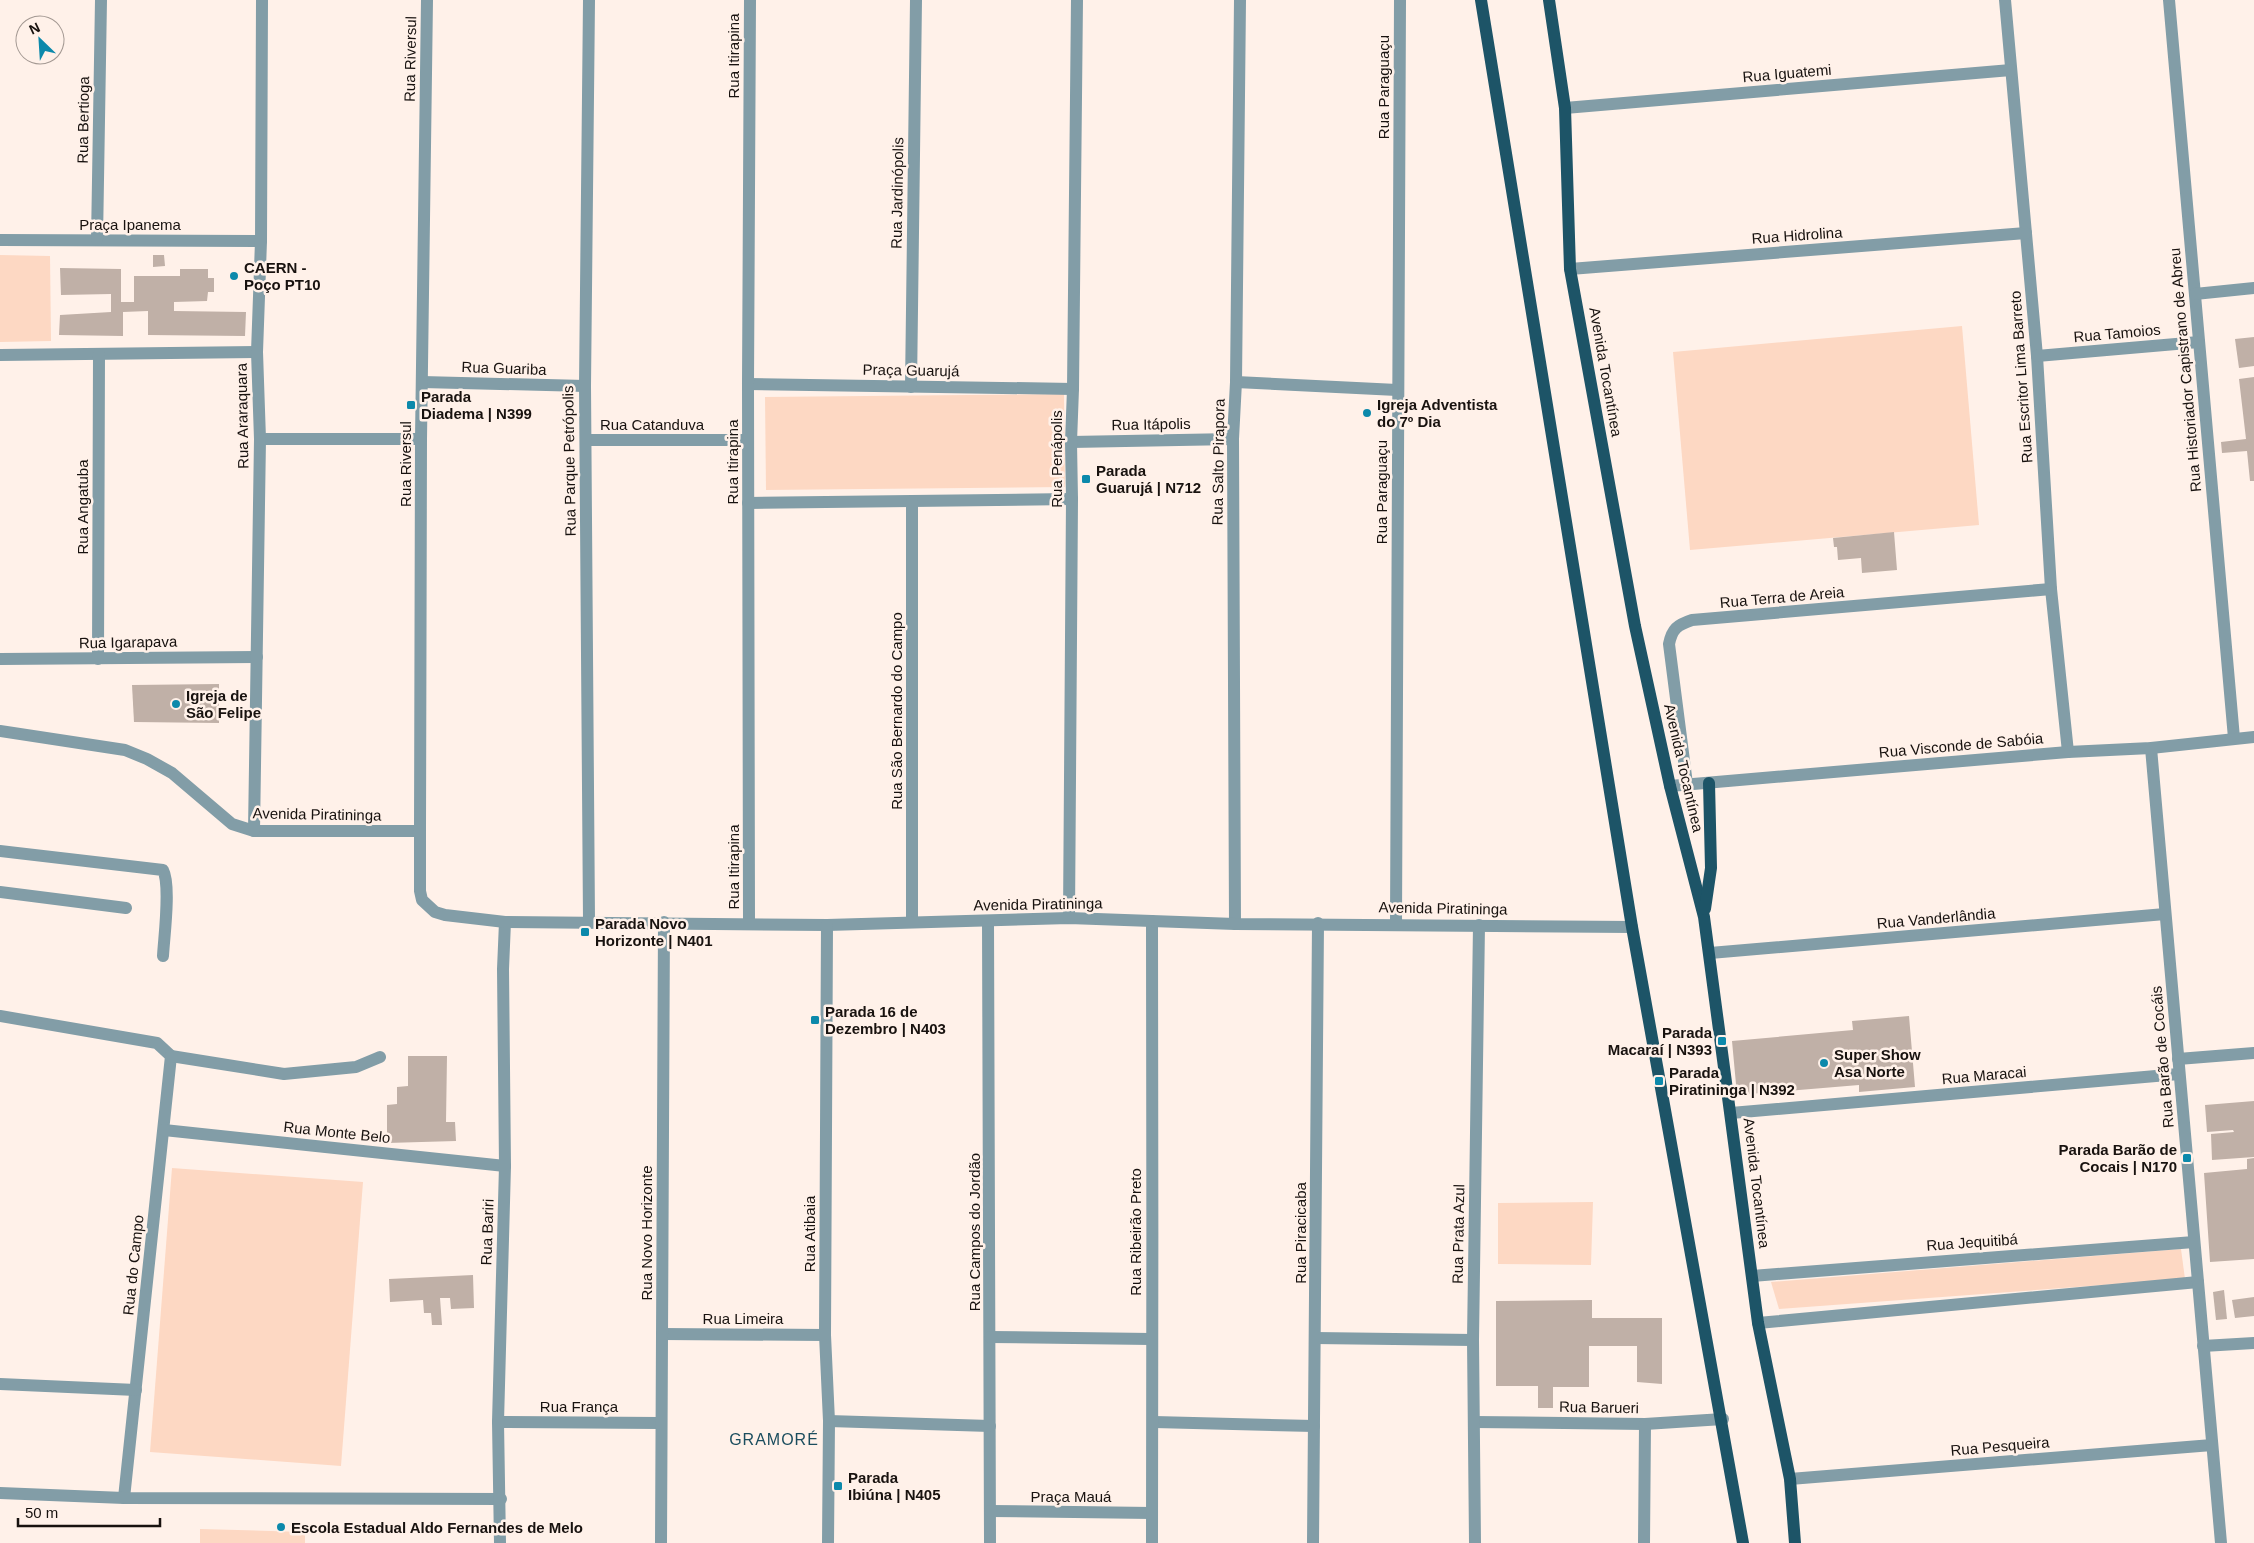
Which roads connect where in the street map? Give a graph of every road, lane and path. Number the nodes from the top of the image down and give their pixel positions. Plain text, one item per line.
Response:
1 (101, 0) edge
2 (262, 0) edge
3 (427, 0) edge
4 (590, 0) edge
5 (750, 0) edge
6 (916, 0) edge
7 (1077, 0) edge
8 (1240, 0) edge
9 (1400, 0) edge
10 (1481, 0) edge
11 (1548, 0) edge
12 (2005, 0) edge
13 (2169, 0) edge
14 (2011, 70) junction
15 (1565, 108) junction
16 (2026, 233) junction
17 (0, 240) edge
18 (97, 240) junction
19 (260, 240) junction
20 (1570, 269) junction
21 (2254, 288) edge
22 (2195, 294) junction
23 (2199, 342) junction
24 (257, 352) junction
25 (99, 354) junction
26 (0, 355) edge
27 (2037, 356) junction
28 (422, 382) junction
29 (1236, 382) junction
30 (748, 384) junction
31 (585, 386) junction
32 (911, 387) junction
33 (1073, 389) junction
34 (1397, 390) junction
35 (260, 439) junction
36 (421, 439) junction
37 (1232, 439) junction
38 (586, 440) junction
39 (748, 440) junction
40 (1071, 442) junction
41 (1072, 499) junction
42 (912, 501) junction
43 (748, 503) junction
44 (2051, 589) junction
45 (257, 657) junction
46 (0, 658) edge
47 (98, 660) junction
48 (0, 731) edge
49 (2254, 737) edge
50 (2234, 738) junction
51 (2151, 748) junction
52 (2068, 752) junction
53 (1708, 783) junction
54 (1687, 784) junction
55 (1670, 786) junction
56 (254, 831) junction
57 (420, 832) junction
58 (0, 851) edge
59 (0, 892) edge
60 (126, 908) dead end
61 (2165, 914) junction
62 (445, 915) joint
63 (1704, 917) junction
64 (1069, 918) junction
65 (589, 921) junction
66 (912, 921) junction
67 (988, 921) junction
68 (1152, 921) junction
69 (505, 922) junction
70 (664, 922) junction
71 (749, 923) junction
72 (1318, 923) junction
73 (827, 924) junction
74 (1235, 924) junction
75 (1396, 924) junction
76 (1479, 925) junction
77 (1632, 927) junction
78 (1710, 953) junction
79 (163, 956) dead end
80 (0, 1016) edge
81 (2254, 1053) edge
82 (171, 1056) junction
83 (380, 1057) dead end
84 (2178, 1059) junction
85 (2180, 1074) junction
86 (1731, 1113) junction
87 (164, 1130) junction
88 (505, 1166) junction
89 (2194, 1242) junction
90 (1752, 1276) junction
91 (2198, 1282) junction
92 (1758, 1323) junction
93 (662, 1334) junction
94 (825, 1335) junction
95 (990, 1337) junction
96 (1315, 1338) junction
97 (1151, 1339) junction
98 (1473, 1340) junction
99 (2254, 1343) edge
100 (2203, 1346) junction
101 (0, 1384) edge
102 (136, 1390) junction
103 (1722, 1419) junction
104 (829, 1421) junction
105 (498, 1422) junction
106 (1154, 1422) junction
107 (1474, 1422) junction
108 (660, 1423) junction
109 (1645, 1424) junction
110 (990, 1426) junction
111 (1314, 1426) junction
112 (2212, 1445) junction
113 (1790, 1479) junction
114 (0, 1493) edge
115 (124, 1498) junction
116 (501, 1499) junction
117 (990, 1511) junction
118 (1152, 1513) junction
119 (500, 1543) edge
120 (661, 1543) edge
121 (828, 1543) edge
122 (990, 1543) edge
123 (1152, 1543) edge
124 (1313, 1543) edge
125 (1475, 1543) edge
126 (1644, 1543) edge
127 (1743, 1543) edge
128 (1795, 1543) edge
129 (2221, 1543) edge

1 - 18 street, Rua Bertioga
2 - 19 street, Rua Araraquara
3 - 28 street, Rua Riversul
4 - 31 street, Rua Parque Petrópolis
5 - 30 street, Rua Itirapina
6 - 32 street, Rua Jardinópolis
7 - 33 street, Rua Penápolis
8 - 29 street, Rua Salto Pirapora
9 - 34 street, Rua Paraguaçu
10 - 77 main road
11 - 15 main road, Avenida Tocantínea
12 - 14 street, Rua Escritor Lima Barreto
13 - 22 street, Rua Historiador Capistrano de Abreu
14 - 15 street, Rua Iguatemi
14 - 16 street, Rua Escritor Lima Barreto
15 - 20 main road, Avenida Tocantínea
16 - 20 street, Rua Hidrolina
16 - 27 street, Rua Escritor Lima Barreto
17 - 18 street, Praça Ipanema
18 - 19 street, Praça Ipanema
19 - 24 street, Rua Araraquara
20 - 55 main road, Avenida Tocantínea
21 - 22 street
22 - 23 street, Rua Historiador Capistrano de Abreu
23 - 27 street, Rua Tamoios
23 - 50 street, Rua Historiador Capistrano de Abreu
24 - 25 street
24 - 35 street, Rua Araraquara
25 - 26 street
25 - 47 street, Rua Angatuba
27 - 44 street, Rua Escritor Lima Barreto
28 - 31 street, Rua Guariba
28 - 36 street, Rua Riversul
29 - 34 street
29 - 37 street, Rua Salto Pirapora
30 - 32 street, Praça Guarujá
30 - 39 street, Rua Itirapina
31 - 38 street, Rua Parque Petrópolis
32 - 33 street, Praça Guarujá
33 - 40 street, Rua Penápolis
34 - 75 street, Rua Paraguaçu
35 - 36 street
35 - 45 street, Rua Araraquara
36 - 57 street, Rua Riversul
37 - 40 street, Rua Itápolis
37 - 74 street, Rua Salto Pirapora
38 - 39 street, Rua Catanduva
38 - 65 street, Rua Parque Petrópolis
39 - 43 street, Rua Itirapina
40 - 41 street, Rua Penápolis
41 - 42 street
41 - 64 street, Rua Penápolis
42 - 43 street
42 - 66 street, Rua São Bernardo do Campo
43 - 71 street, Rua Itirapina
44 - 52 street, Rua Escritor Lima Barreto
44 - 54 street, Rua Terra de Areia
45 - 47 street, Rua Igarapava
45 - 56 street, Rua Araraquara
46 - 47 street, Rua Igarapava
48 - 56 street, Avenida Piratininga
49 - 50 street, Rua Visconde de Sabóia
50 - 51 street, Rua Visconde de Sabóia
51 - 52 street, Rua Visconde de Sabóia
51 - 61 street, Rua Barão de Cocáis
52 - 53 street, Rua Visconde de Sabóia
53 - 54 street, Rua Visconde de Sabóia
53 - 63 main road
54 - 55 street, Rua Visconde de Sabóia
55 - 63 main road, Avenida Tocantínea
56 - 57 street, Avenida Piratininga
57 - 62 street, Rua Riversul
58 - 79 street
59 - 60 street
61 - 78 street, Rua Vanderlândia
61 - 84 street, Rua Barão de Cocáis
62 - 69 street, Avenida Piratininga
63 - 78 main road, Avenida Tocantínea
64 - 67 street, Avenida Piratininga
64 - 68 street, Avenida Piratininga
65 - 69 street, Avenida Piratininga
65 - 70 street, Avenida Piratininga
66 - 67 street, Avenida Piratininga
66 - 73 street, Avenida Piratininga
67 - 95 street, Rua Campos do Jordão
68 - 74 street, Avenida Piratininga
68 - 97 street, Rua Ribeirão Preto
69 - 88 street, Rua Bariri
70 - 71 street, Avenida Piratininga
70 - 93 street, Rua Novo Horizonte
71 - 73 street, Avenida Piratininga
72 - 74 street, Avenida Piratininga
72 - 75 street, Avenida Piratininga
72 - 96 street, Rua Piracicaba
73 - 94 street, Rua Atibaia
75 - 76 street, Avenida Piratininga
76 - 77 street, Avenida Piratininga
76 - 98 street, Rua Prata Azul
77 - 103 main road
78 - 86 main road, Avenida Tocantínea
80 - 82 street
81 - 84 street
82 - 83 street
82 - 87 street, Rua do Campo
84 - 85 street, Rua Barão de Cocáis
85 - 86 street, Rua Maracai
85 - 89 street, Rua Barão de Cocáis
86 - 90 main road, Avenida Tocantínea
87 - 88 street, Rua Monte Belo
87 - 102 street, Rua do Campo
88 - 105 street, Rua Bariri
89 - 90 street, Rua Jequitibá
89 - 91 street, Rua Barão de Cocáis
90 - 92 main road, Avenida Tocantínea
91 - 92 street
91 - 100 street, Rua Barão de Cocáis
92 - 113 main road, Avenida Tocantínea
93 - 94 street, Rua Limeira
93 - 108 street, Rua Novo Horizonte
94 - 104 street, Rua Atibaia
95 - 97 street
95 - 110 street, Rua Campos do Jordão
96 - 98 street
96 - 111 street, Rua Piracicaba
97 - 106 street, Rua Ribeirão Preto
98 - 107 street, Rua Prata Azul
99 - 100 street
100 - 112 street, Rua Barão de Cocáis
101 - 102 street
102 - 115 street, Rua do Campo
103 - 109 street, Rua Barueri
103 - 127 main road
104 - 110 street
104 - 121 street, Rua Atibaia
105 - 108 street, Rua França
105 - 116 street, Rua Bariri
106 - 111 street
106 - 118 street, Rua Ribeirão Preto
107 - 109 street, Rua Barueri
107 - 125 street, Rua Prata Azul
108 - 120 street, Rua Novo Horizonte
109 - 126 street
110 - 117 street, Rua Campos do Jordão
111 - 124 street, Rua Piracicaba
112 - 113 street, Rua Pesqueira
112 - 129 street, Rua Barão de Cocáis
113 - 128 main road, Avenida Tocantínea
114 - 115 street
115 - 116 street
116 - 119 street, Rua Bariri
117 - 118 street, Praça Mauá
117 - 122 street, Rua Campos do Jordão
118 - 123 street, Rua Ribeirão Preto

